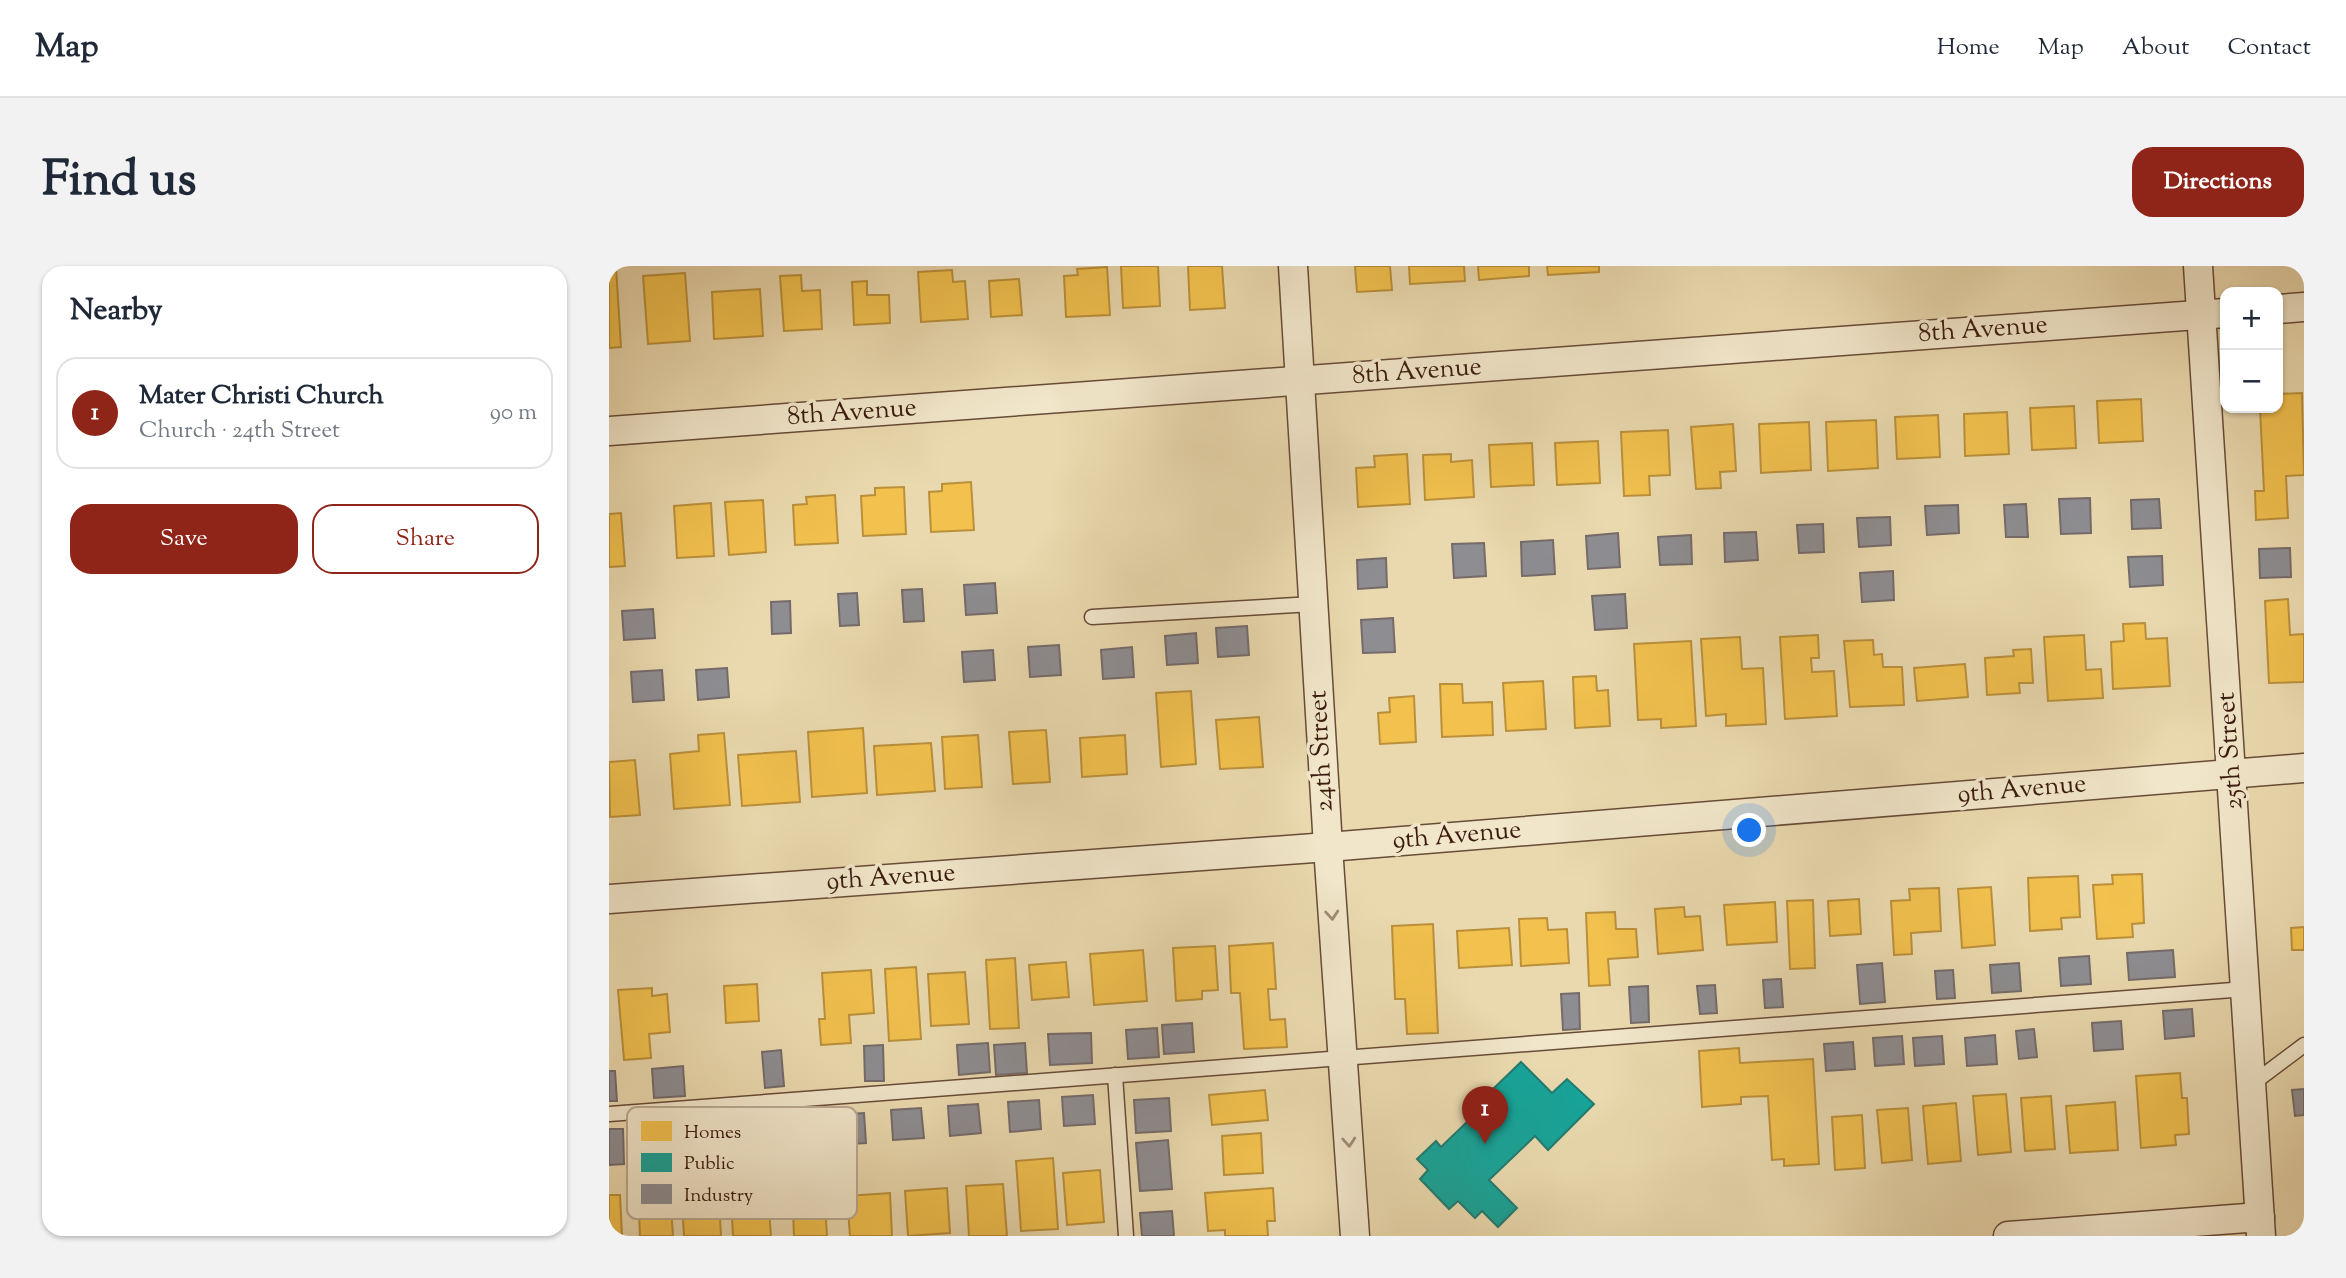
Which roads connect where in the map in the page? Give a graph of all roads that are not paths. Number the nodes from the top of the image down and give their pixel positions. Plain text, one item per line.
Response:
1 (1293, 266) edge
2 (2198, 266) edge
3 (2304, 307) edge
4 (2283, 309) edge
5 (2213, 314) edge
6 (1300, 380) junction
7 (609, 431) edge
8 (1313, 604) junction
9 (1093, 617) dead end
10 (2304, 768) edge
11 (2233, 773) junction
12 (1328, 847) junction
13 (609, 899) edge
14 (2246, 989) junction
15 (2304, 1045) edge
16 (1343, 1058) junction
17 (1115, 1075) junction
18 (2252, 1084) junction
19 (700, 1107) edge
20 (627, 1113) edge
21 (609, 1114) edge
22 (2260, 1226) edge
23 (1126, 1236) edge
24 (1355, 1236) edge
25 (2008, 1236) edge

1 - 6 street, 24th Street
2 - 5 street, 25th Street
3 - 4 street
5 - 6 street, 8th Avenue
5 - 11 street, 25th Street
6 - 7 street, 8th Avenue
6 - 8 street, 24th Street
8 - 9 lane
8 - 12 street, 24th Street
10 - 11 street, 9th Avenue
11 - 12 street, 9th Avenue
11 - 14 street, 25th Street
12 - 13 street, 9th Avenue
12 -> 16 street, 24th Street
14 - 16 lane
14 - 18 street, 25th Street
15 - 18 lane
16 - 17 lane
16 -> 24 street, 24th Street
17 - 19 lane
17 - 23 lane
18 - 22 street, 25th Street
20 - 21 lane
22 - 25 street

